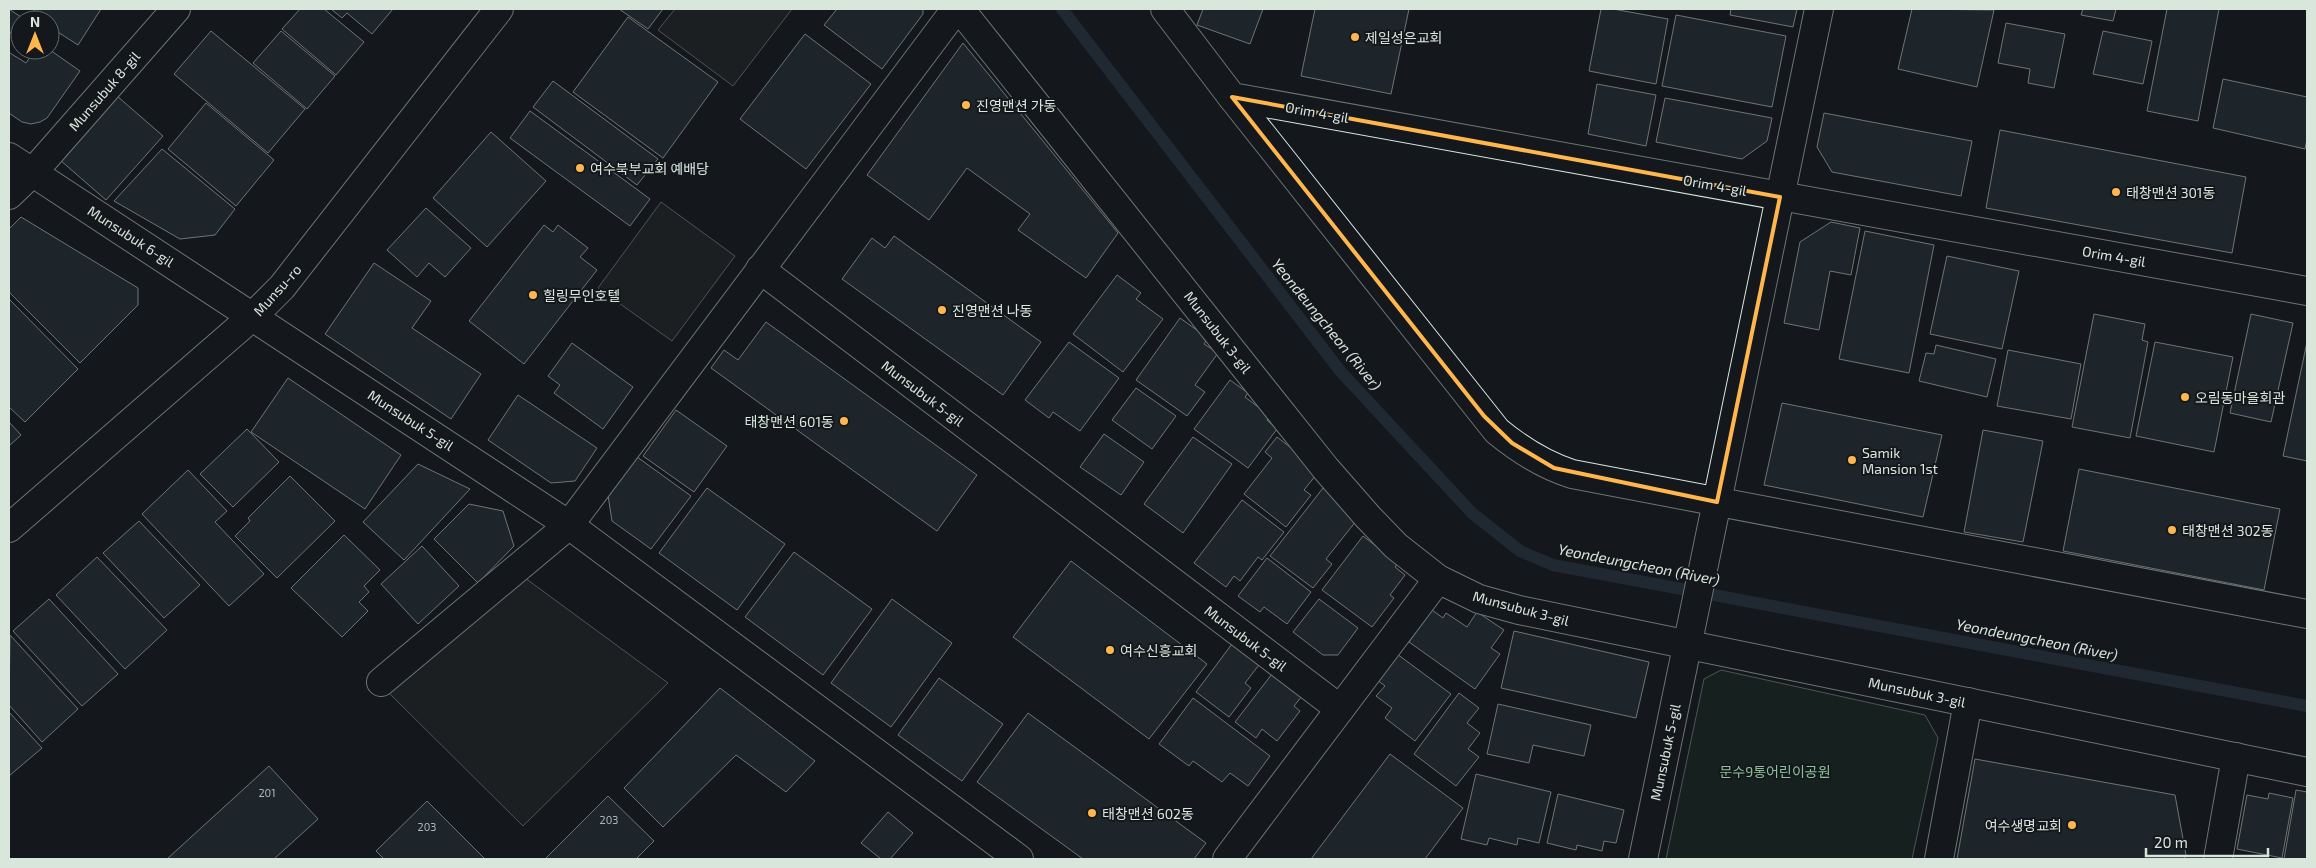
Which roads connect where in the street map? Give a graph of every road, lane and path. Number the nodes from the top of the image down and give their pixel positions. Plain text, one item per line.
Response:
1 (176, 9) edge
2 (499, 9) edge
3 (956, 9) edge
4 (960, 9) edge
5 (1165, 9) edge
6 (1819, 9) edge
7 (1232, 96) junction
8 (9, 156) edge
9 (33, 172) junction
10 (9, 195) edge
11 (1780, 197) junction
12 (760, 269) junction
13 (2307, 291) edge
14 (253, 316) junction
15 (1717, 502) junction
16 (569, 525) junction
17 (9, 528) edge
18 (1438, 579) junction
19 (2307, 614) edge
20 (1688, 645) junction
21 (381, 682) dead end
22 (1968, 702) junction
23 (1340, 709) junction
24 (2236, 757) junction
25 (2307, 772) edge
26 (1019, 859) edge
27 (1227, 859) edge
28 (1643, 859) edge
29 (1939, 859) edge
30 (2218, 859) edge

1 - 9 street, Munsubuk 8-gil
2 - 14 street, Munsu-ro
3 - 12 street
4 - 18 street, Munsubuk 3-gil
5 - 7 street
6 - 11 street, Munsubuk 5-gil
7 - 11 street, Orim 4-gil
7 - 15 street
8 - 9 street, Munsubuk 6-gil
9 - 10 street, Munsubuk 8-gil
9 - 14 street, Munsubuk 6-gil
11 - 13 street, Orim 4-gil
11 - 15 street, Munsubuk 5-gil
12 - 16 street
12 - 23 street, Munsubuk 5-gil
14 - 16 street, Munsubuk 5-gil
14 - 17 street, Munsu-ro
15 - 19 street
15 - 20 street, Munsubuk 5-gil
16 - 21 street
16 - 26 street, Munsubuk 5-gil
18 - 20 street, Munsubuk 3-gil
18 - 23 street
20 - 22 street, Munsubuk 3-gil
20 - 28 street, Munsubuk 5-gil
22 - 24 street, Munsubuk 3-gil
22 - 29 street
23 - 27 street
24 - 25 street, Munsubuk 3-gil
24 - 30 street

